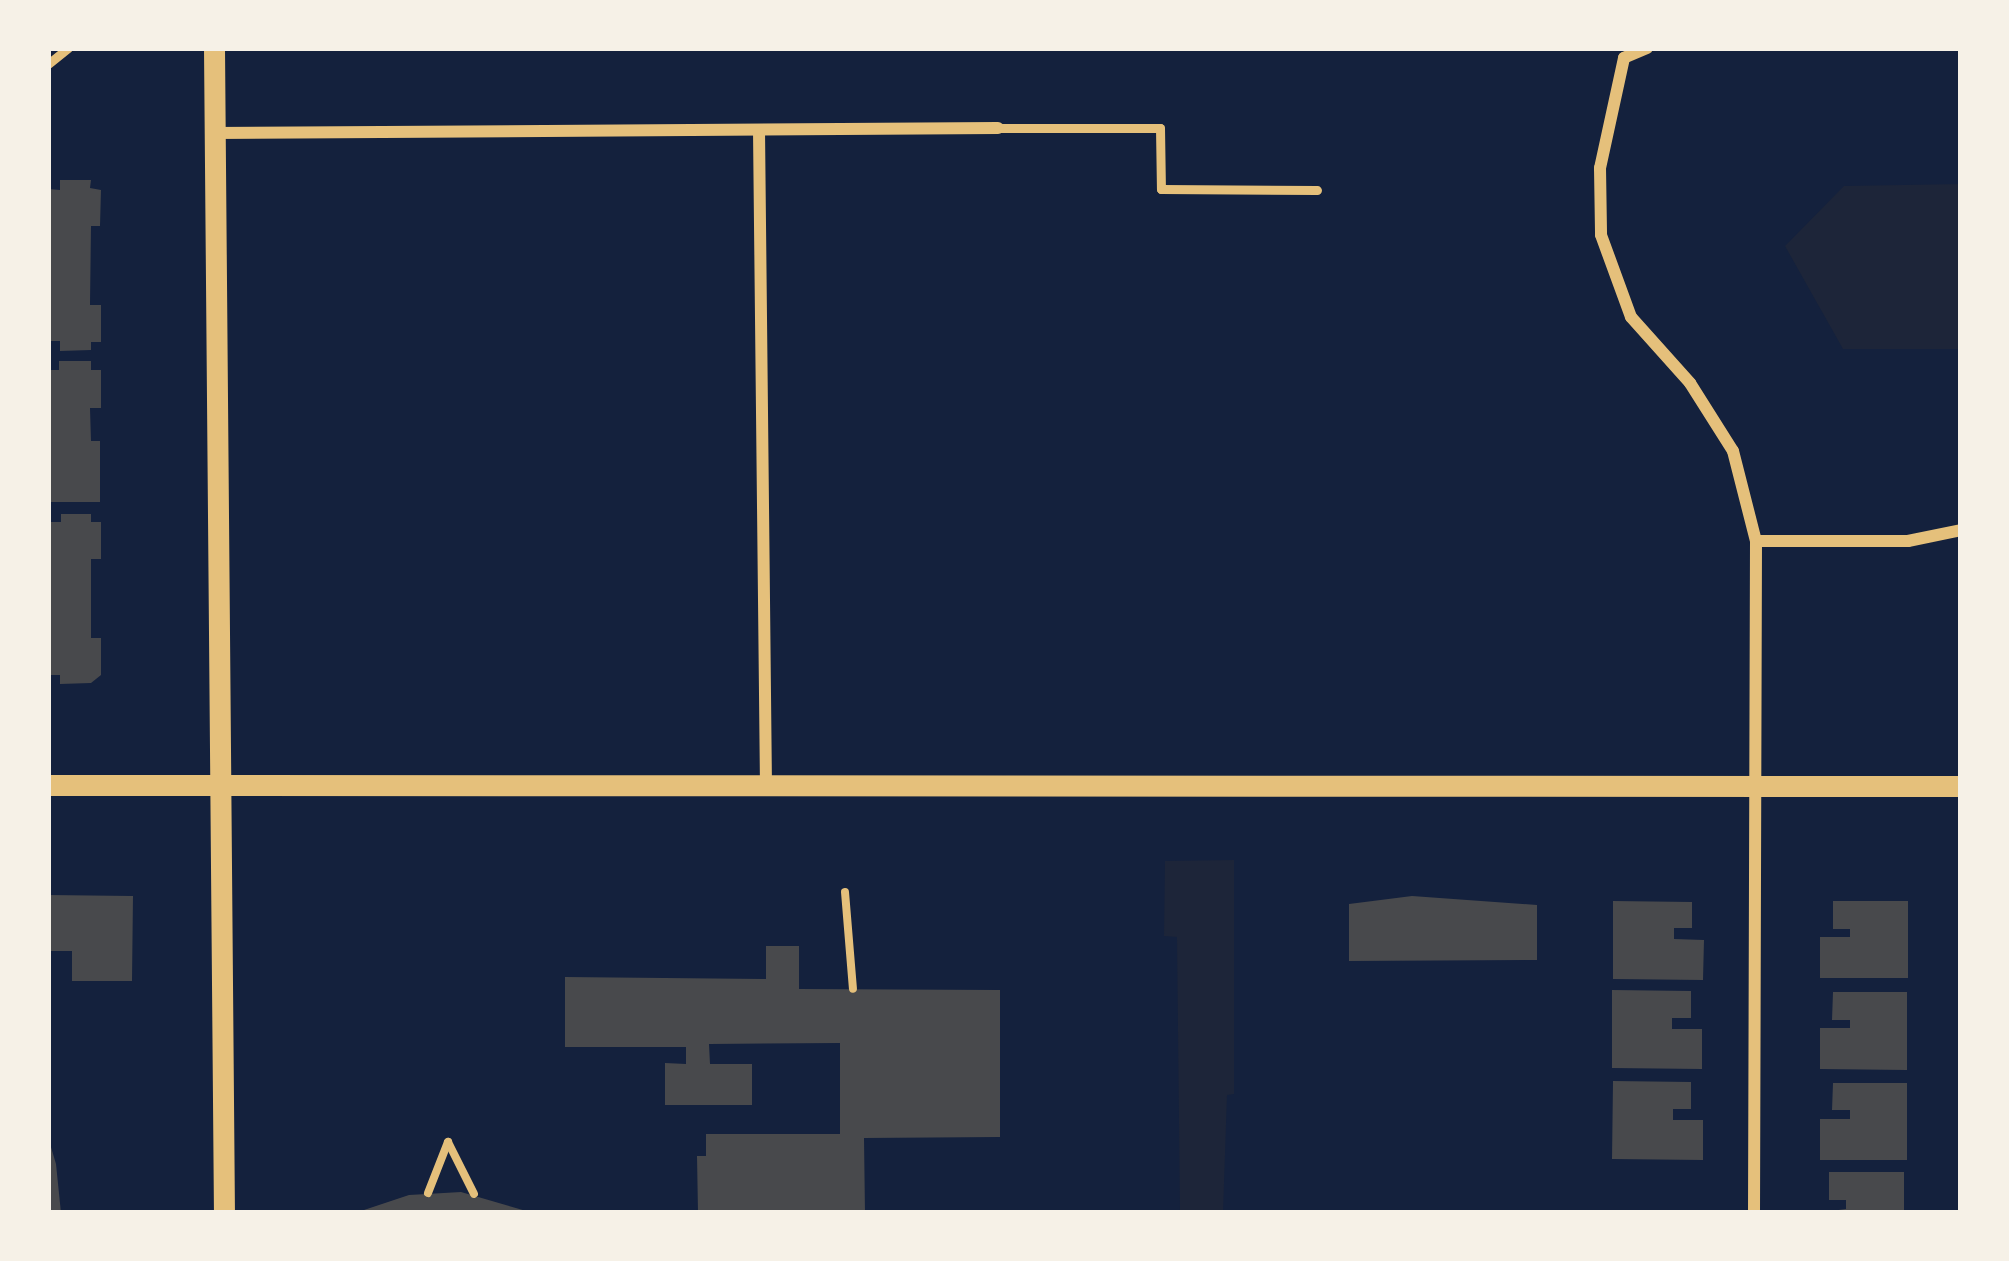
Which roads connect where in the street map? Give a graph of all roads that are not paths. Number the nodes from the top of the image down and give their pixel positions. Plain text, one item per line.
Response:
1 (68, 48) edge
2 (214, 48) edge
3 (1647, 48) edge
4 (48, 64) edge
5 (998, 128) joint
6 (759, 130) junction
7 (213, 134) junction
8 (1317, 190) dead end
9 (1961, 530) edge
10 (1756, 541) junction
11 (48, 784) edge
12 (220, 785) junction
13 (1961, 787) edge
14 (766, 789) junction
15 (1756, 789) junction
16 (224, 1213) edge
17 (1754, 1213) edge

1 - 4 lane
2 - 7 street
3 - 10 street
5 - 6 street
5 - 8 lane
6 - 7 street
6 - 14 street
7 - 12 street
9 - 10 street
10 - 15 street
11 - 12 street
12 - 14 street
12 - 16 street
13 - 15 street
14 - 15 street
15 - 17 street

